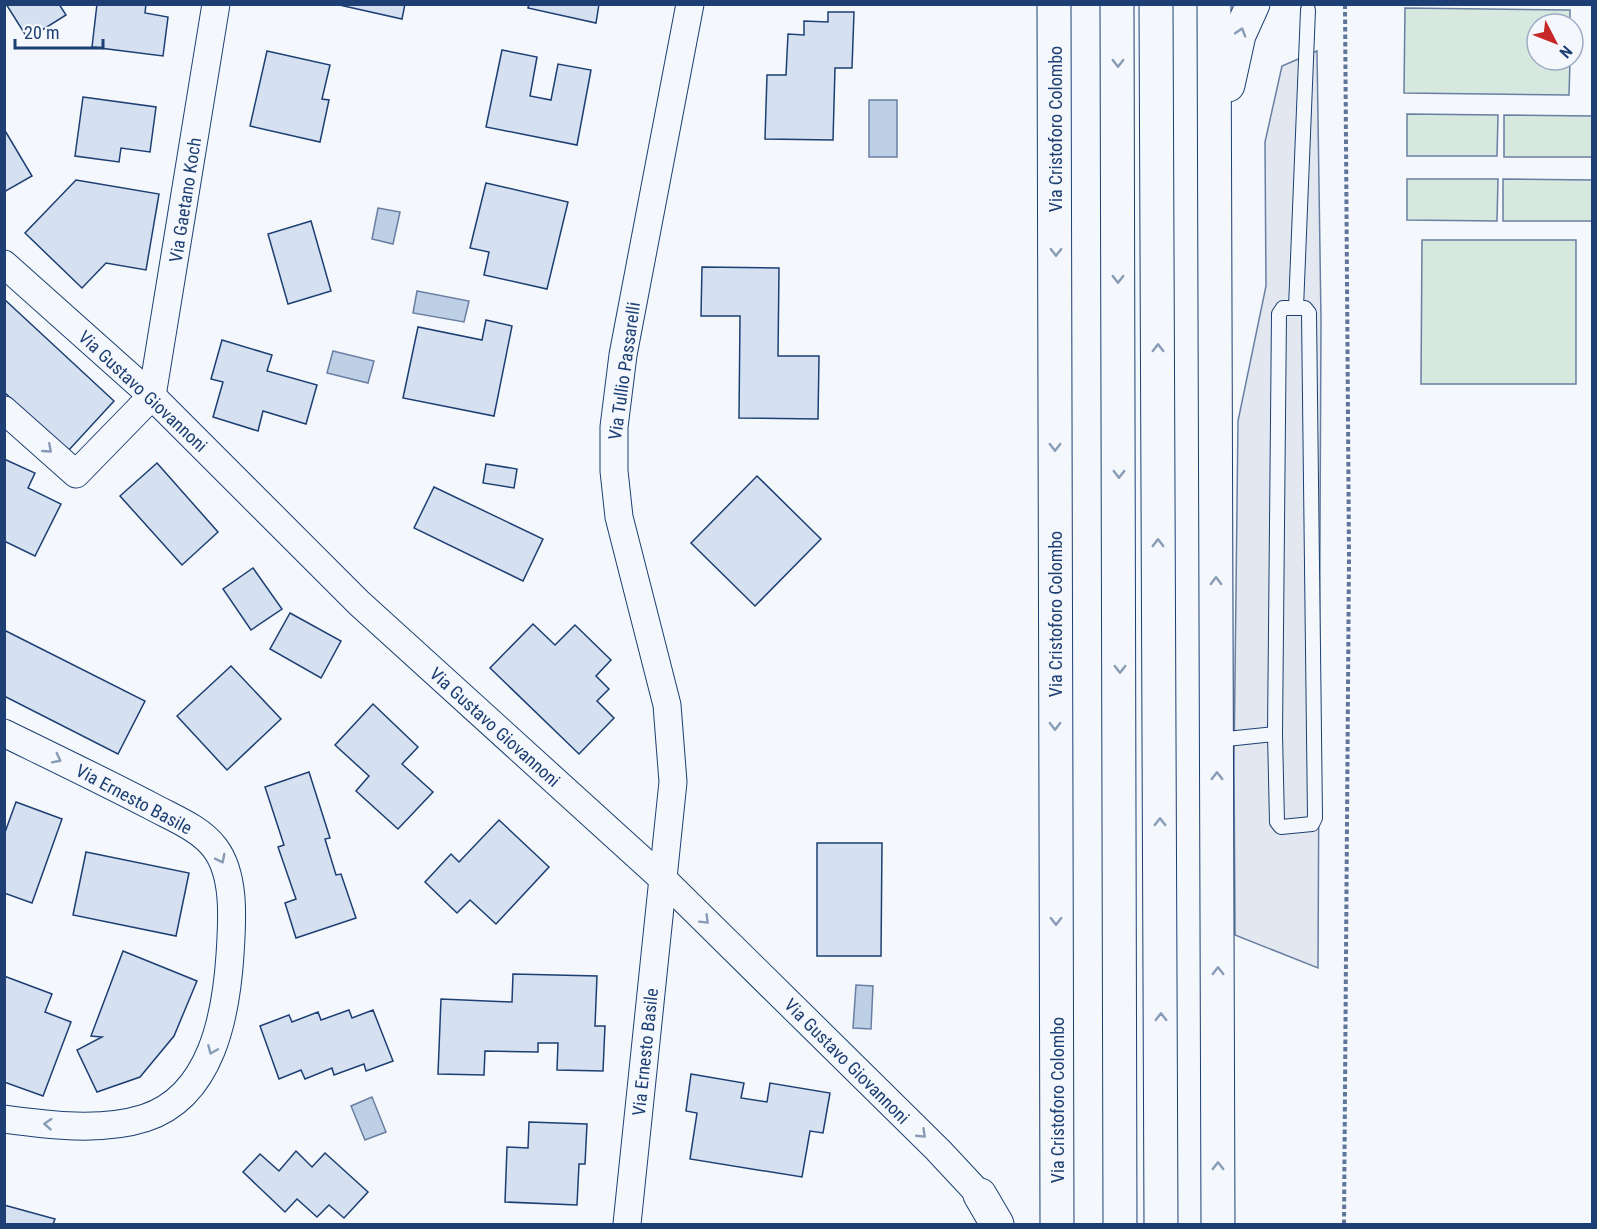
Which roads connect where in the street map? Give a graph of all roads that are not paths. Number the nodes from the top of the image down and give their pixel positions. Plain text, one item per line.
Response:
1 (216, 4) edge
2 (690, 4) edge
3 (1054, 4) edge
4 (1117, 4) edge
5 (1156, 4) edge
6 (1214, 4) edge
7 (1253, 4) edge
8 (1308, 10) dead end
9 (1215, 151) junction
10 (4, 264) edge
11 (1296, 308) junction
12 (152, 396) junction
13 (4, 410) edge
14 (4, 733) edge
15 (1275, 734) junction
16 (1217, 740) junction
17 (663, 879) junction
18 (1161, 1076) junction
19 (4, 1119) edge
20 (980, 1195) joint
21 (627, 1224) edge
22 (997, 1224) edge
23 (1057, 1224) edge
24 (1120, 1224) edge
25 (1161, 1224) edge
26 (1172, 1224) edge
27 (1218, 1224) edge

1 - 12 street, Via Gaetano Koch
2 - 17 street, Via Tullio Passarelli
3 -> 23 main road, Via Cristoforo Colombo
4 -> 24 main road
18 -> 5 main road
6 - 9 main road
9 -> 7 main road
8 - 11 lane
16 -> 9 main road
10 - 12 street, Via Gustavo Giovannoni
11 - 15 lane
11 - 15 lane
13 -> 12 street
12 - 17 street, Via Gustavo Giovannoni
14 -> 19 street, Via Ernesto Basile
15 - 16 lane
27 -> 16 main road
17 -> 20 street, Via Gustavo Giovannoni
17 - 21 street, Via Ernesto Basile
18 - 25 main road
18 - 26 main road
20 - 22 main road

